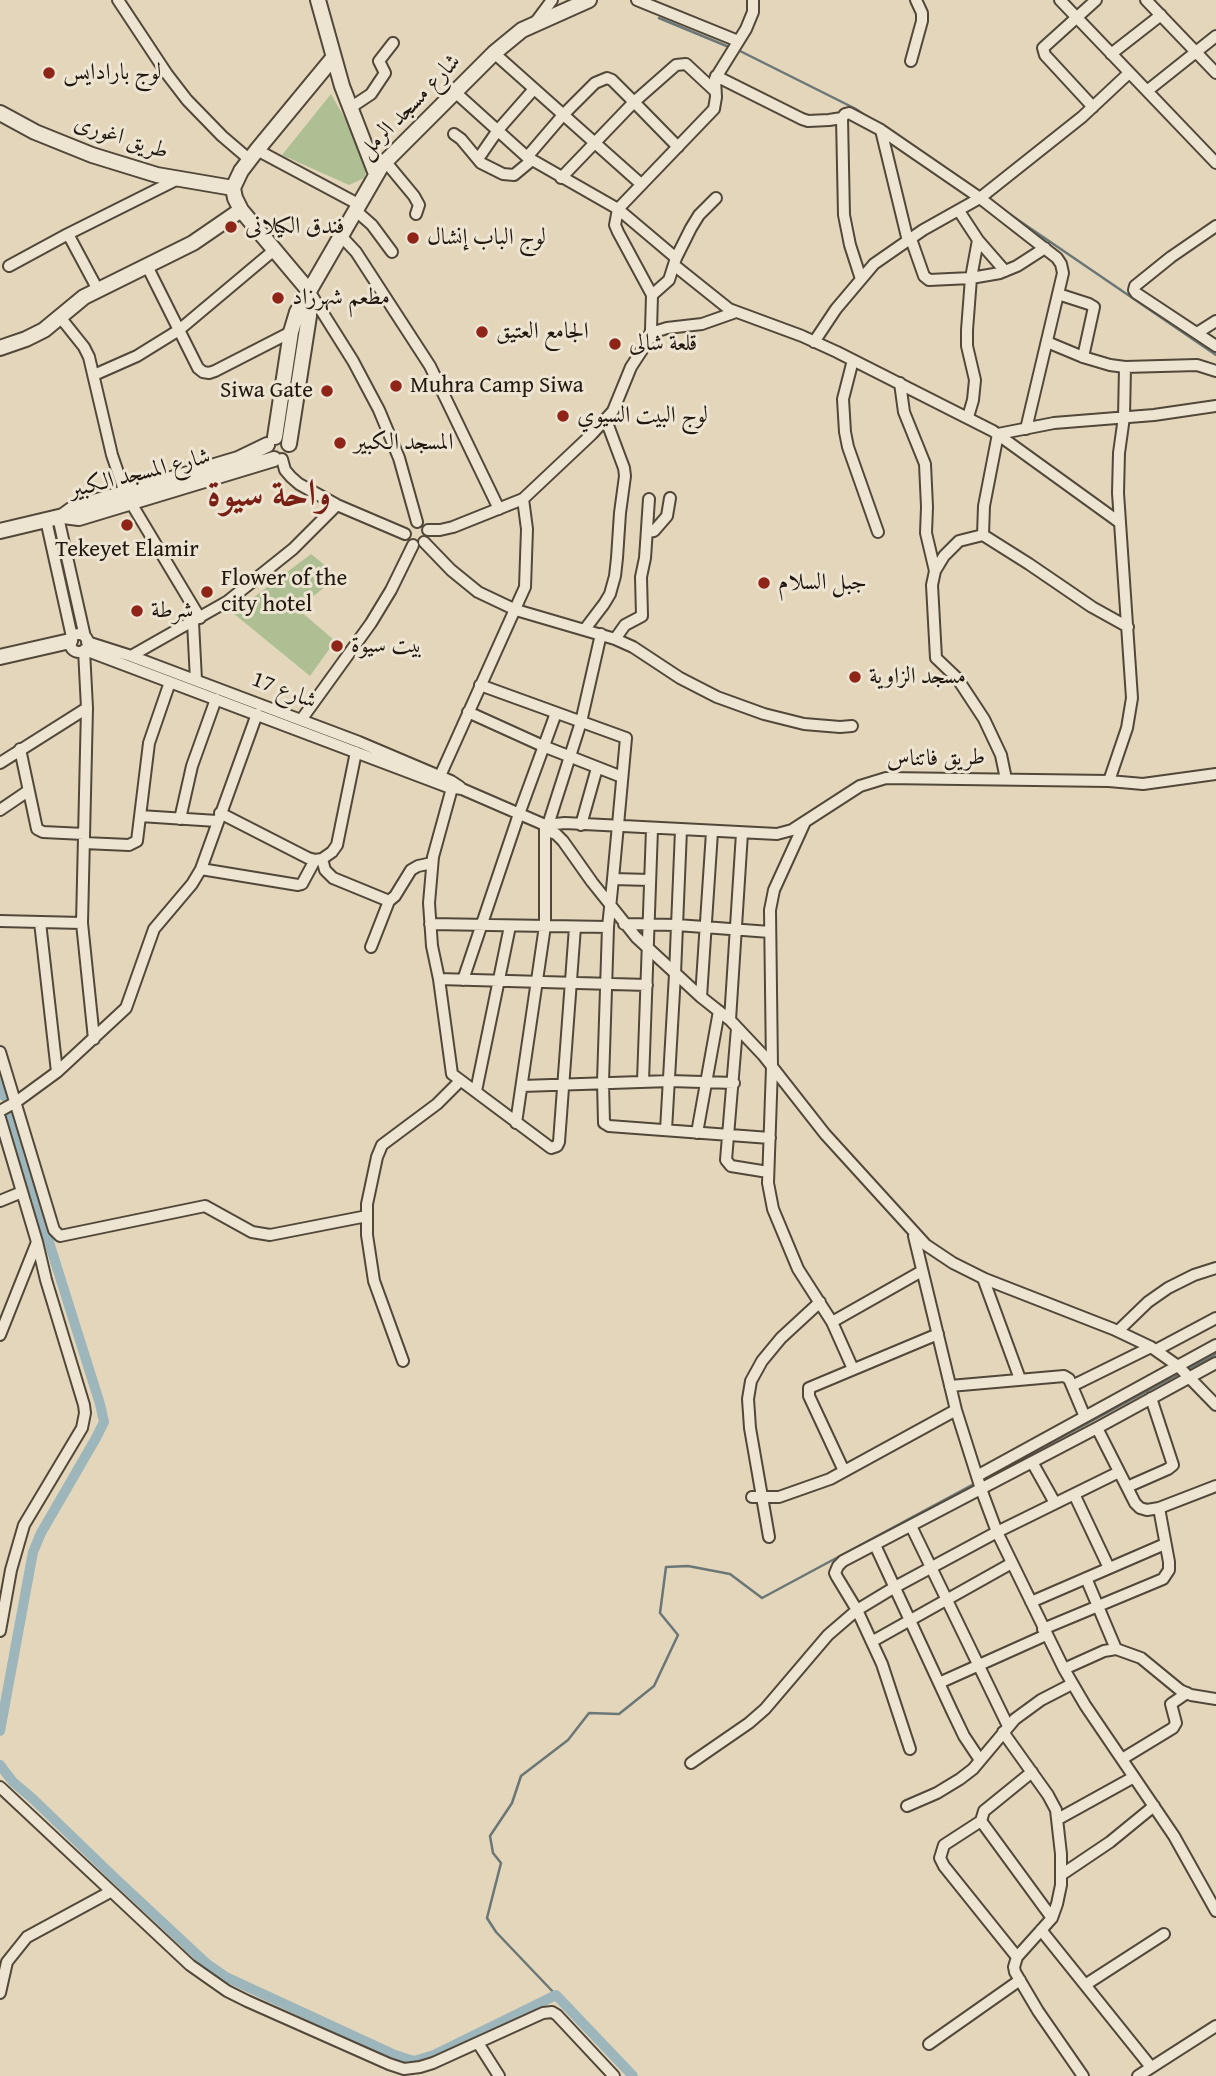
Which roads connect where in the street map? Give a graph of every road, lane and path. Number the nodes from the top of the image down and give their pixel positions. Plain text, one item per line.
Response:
1 (118, 0) edge
2 (317, 0) edge
3 (552, 0) edge
4 (589, 0) edge
5 (637, 0) edge
6 (753, 0) edge
7 (916, 0) edge
8 (1060, 0) edge
9 (1096, 0) edge
10 (1146, 0) edge
11 (1161, 15) junction
12 (1076, 17) junction
13 (534, 23) junction
14 (1216, 36) edge
15 (738, 41) junction
16 (393, 43) dead end
17 (1196, 52) junction
18 (494, 53) junction
19 (1111, 54) junction
20 (333, 58) junction
21 (911, 61) dead end
22 (1129, 73) junction
23 (1216, 73) edge
24 (716, 76) junction
25 (534, 89) junction
26 (715, 91) junction
27 (1147, 91) junction
28 (455, 92) junction
29 (634, 102) junction
30 (1093, 107) junction
31 (350, 108) junction
32 (0, 113) edge
33 (563, 114) junction
34 (842, 118) junction
35 (498, 130) junction
36 (881, 130) junction
37 (454, 134) dead end
38 (594, 142) junction
39 (678, 148) junction
40 (253, 155) junction
41 (529, 158) junction
42 (478, 159) junction
43 (385, 161) junction
44 (1216, 163) edge
45 (376, 174) junction
46 (561, 178) junction
47 (177, 179) junction
48 (641, 184) junction
49 (233, 188) junction
50 (716, 198) dead end
51 (980, 198) junction
52 (356, 207) junction
53 (618, 209) junction
54 (241, 210) junction
55 (959, 211) junction
56 (416, 214) dead end
57 (1216, 226) edge
58 (68, 234) junction
59 (341, 236) junction
60 (909, 240) junction
61 (978, 240) junction
62 (1045, 248) junction
63 (273, 251) junction
64 (392, 252) dead end
65 (675, 262) junction
66 (9, 266) dead end
67 (147, 266) junction
68 (1005, 271) junction
69 (971, 278) junction
70 (860, 279) junction
71 (98, 290) junction
72 (309, 291) junction
73 (1058, 294) junction
74 (652, 295) junction
75 (736, 312) junction
76 (60, 317) junction
77 (1216, 321) edge
78 (179, 330) junction
79 (291, 332) junction
80 (651, 333) junction
81 (1197, 333) junction
82 (814, 342) junction
83 (1047, 342) junction
84 (1216, 346) edge
85 (0, 348) edge
86 (1083, 357) junction
87 (853, 360) junction
88 (1125, 367) junction
89 (1216, 371) edge
90 (94, 375) junction
91 (900, 383) junction
92 (1216, 406) edge
93 (968, 417) junction
94 (1124, 417) junction
95 (606, 421) junction
96 (1026, 429) junction
97 (998, 434) junction
98 (271, 441) junction
99 (289, 443) junction
100 (278, 459) junction
101 (128, 498) junction
102 (670, 498) dead end
103 (523, 499) junction
104 (649, 499) dead end
105 (337, 505) junction
106 (499, 509) junction
107 (56, 518) junction
108 (418, 522) junction
109 (1119, 522) junction
110 (428, 530) junction
111 (0, 531) edge
112 (647, 532) junction
113 (878, 532) dead end
114 (405, 534) junction
115 (983, 535) junction
116 (419, 544) junction
117 (935, 571) junction
118 (71, 575) junction
119 (59, 578) junction
120 (516, 610) junction
121 (197, 620) junction
122 (1128, 626) junction
123 (585, 629) junction
124 (601, 634) junction
125 (615, 639) junction
126 (81, 643) junction
127 (131, 656) junction
128 (0, 657) edge
129 (196, 680) junction
130 (170, 682) junction
131 (480, 685) junction
132 (216, 699) junction
133 (87, 708) junction
134 (468, 712) junction
135 (556, 713) junction
136 (257, 714) junction
137 (301, 720) junction
138 (581, 722) junction
139 (852, 726) dead end
140 (543, 746) junction
141 (20, 749) junction
142 (356, 752) junction
143 (571, 757) junction
144 (0, 763) edge
145 (597, 768) junction
146 (1216, 774) edge
147 (440, 776) junction
148 (622, 777) junction
149 (1006, 779) junction
150 (1109, 781) junction
151 (457, 789) junction
152 (28, 790) junction
153 (0, 810) edge
154 (519, 814) junction
155 (140, 816) junction
156 (219, 817) junction
157 (180, 819) junction
158 (805, 822) junction
159 (581, 825) junction
160 (547, 827) junction
161 (617, 827) junction
162 (652, 829) junction
163 (681, 830) junction
164 (712, 832) junction
165 (742, 833) junction
166 (84, 838) junction
167 (318, 859) junction
168 (432, 863) junction
169 (201, 869) junction
170 (613, 879) junction
171 (650, 880) junction
172 (389, 901) junction
173 (610, 904) junction
174 (0, 921) edge
175 (40, 922) junction
176 (82, 923) junction
177 (430, 924) junction
178 (624, 924) junction
179 (649, 924) junction
180 (677, 925) junction
181 (481, 926) junction
182 (510, 926) junction
183 (545, 926) junction
184 (575, 927) junction
185 (608, 927) junction
186 (706, 927) junction
187 (736, 929) junction
188 (770, 932) junction
189 (371, 947) dead end
190 (649, 950) junction
191 (675, 974) junction
192 (439, 979) junction
193 (463, 980) junction
194 (498, 982) junction
195 (571, 982) junction
196 (537, 983) junction
197 (606, 983) junction
198 (647, 985) junction
199 (701, 997) junction
200 (719, 1011) junction
201 (734, 1024) junction
202 (94, 1039) junction
203 (0, 1052) edge
204 (772, 1067) junction
205 (57, 1072) junction
206 (670, 1081) junction
207 (460, 1082) junction
208 (603, 1082) junction
209 (643, 1082) junction
210 (706, 1082) junction
211 (734, 1083) junction
212 (562, 1084) junction
213 (522, 1086) junction
214 (476, 1091) junction
215 (16, 1102) junction
216 (0, 1111) edge
217 (516, 1124) junction
218 (1, 1126) edge
219 (666, 1130) junction
220 (697, 1133) junction
221 (728, 1135) junction
222 (770, 1138) junction
223 (768, 1172) junction
224 (22, 1192) junction
225 (0, 1201) edge
226 (367, 1216) junction
227 (913, 1233) junction
228 (37, 1242) junction
229 (1216, 1268) edge
230 (922, 1270) junction
231 (983, 1278) junction
232 (820, 1302) junction
233 (1216, 1318) edge
234 (832, 1322) junction
235 (1118, 1331) junction
236 (937, 1334) junction
237 (0, 1335) edge
238 (1216, 1345) edge
239 (1154, 1349) junction
240 (403, 1361) dead end
241 (1216, 1363) edge
242 (1178, 1366) junction
243 (853, 1369) junction
244 (1189, 1377) junction
245 (1020, 1379) junction
246 (950, 1386) junction
247 (1072, 1386) junction
248 (1151, 1398) junction
249 (1216, 1405) edge
250 (956, 1410) junction
251 (1085, 1417) junction
252 (1097, 1428) junction
253 (1032, 1462) junction
254 (844, 1471) junction
255 (1119, 1472) junction
256 (977, 1476) junction
257 (1216, 1486) edge
258 (1127, 1487) junction
259 (981, 1489) junction
260 (1074, 1494) junction
261 (758, 1497) junction
262 (1055, 1503) junction
263 (1159, 1508) junction
264 (911, 1526) junction
265 (997, 1531) junction
266 (769, 1537) dead end
267 (1165, 1544) junction
268 (875, 1545) junction
269 (1012, 1563) junction
270 (931, 1567) junction
271 (1109, 1568) junction
272 (1086, 1578) junction
273 (895, 1587) junction
274 (947, 1599) junction
275 (1031, 1602) junction
276 (1099, 1606) junction
277 (857, 1610) junction
278 (910, 1621) junction
279 (0, 1631) edge
280 (1044, 1632) junction
281 (873, 1641) junction
282 (1116, 1649) junction
283 (979, 1666) junction
284 (1064, 1670) junction
285 (939, 1684) junction
286 (1072, 1684) junction
287 (1187, 1693) junction
288 (1216, 1699) edge
289 (1005, 1729) junction
290 (910, 1749) dead end
291 (1122, 1759) junction
292 (980, 1760) junction
293 (691, 1763) dead end
294 (1032, 1772) junction
295 (1134, 1777) junction
296 (0, 1787) edge
297 (908, 1806) dead end
298 (1154, 1806) junction
299 (1058, 1819) junction
300 (981, 1821) junction
301 (1061, 1875) junction
302 (110, 1892) junction
303 (1213, 1894) edge
304 (1216, 1911) edge
305 (1052, 1917) junction
306 (1041, 1930) junction
307 (1164, 1934) dead end
308 (1017, 1957) junction
309 (1020, 1980) junction
310 (1085, 1985) junction
311 (0, 1993) edge
312 (1216, 2026) edge
313 (478, 2043) junction
314 (929, 2044) dead end
315 (1151, 2067) junction
316 (499, 2076) edge
317 (614, 2076) edge
318 (1083, 2076) edge
319 (1138, 2076) edge

1 - 40 street
2 - 20 street
3 - 13 street
4 - 13 street, شارع مسجد الرمل
5 - 15 street
6 - 15 street
7 - 21 street
8 - 12 street
9 - 12 street
10 - 11 street
11 - 17 street
11 - 19 street
12 - 19 street
12 - 30 street
13 - 18 street, شارع مسجد الرمل
14 - 17 street
15 - 24 street
16 - 31 street
17 - 23 street
17 - 27 street
18 - 25 street
18 - 28 street, شارع مسجد الرمل
19 - 22 street
20 - 31 street
20 - 40 street
22 - 27 street
22 - 30 street
24 - 26 street
24 - 34 street
25 - 33 street
25 - 35 street
26 - 29 street
26 - 39 street
27 - 44 street
28 - 35 street
28 - 43 street, شارع مسجد الرمل
29 - 33 street
29 - 38 street
29 - 39 street
30 - 51 street
31 - 45 street
32 - 47 street, طريق اغورى
33 - 38 street
33 - 41 street
34 - 36 street
34 - 70 street
35 - 41 street
35 - 42 street
36 - 51 street
36 - 60 street
37 - 42 street
38 - 46 street
38 - 48 street
39 - 48 street
40 - 49 street
40 - 52 street
41 - 42 street
41 - 46 street
43 - 45 street, شارع مسجد الرمل
43 - 56 street
45 - 52 street, شارع مسجد الرمل
46 - 53 street
47 - 49 street, طريق اغورى
47 - 58 street
48 - 53 street
49 - 54 street
50 - 65 street
51 - 55 street
51 - 62 street
52 - 59 street, شارع مسجد الرمل
52 - 64 street
53 - 65 street
53 - 74 street
54 - 63 street
54 - 67 street
55 - 60 street
55 - 61 street
57 - 81 street
58 - 66 street
58 - 71 street
59 - 72 street, شارع مسجد الرمل
59 - 106 street
60 - 69 street
60 - 70 street
61 - 68 street
61 - 69 street
62 - 68 street
62 - 73 street
63 - 72 street
63 - 78 street
65 - 74 street
65 - 75 street
67 - 71 street
67 - 78 street
68 - 69 street
69 - 93 street
70 - 82 street
71 - 76 street
72 - 79 street
72 - 99 street
72 - 108 street
73 - 83 street
73 - 86 street
74 - 80 street
75 - 80 street
75 - 82 street
76 - 85 street
76 - 90 street
77 - 81 street
78 - 79 street
78 - 90 street
79 - 98 street
80 - 95 street
81 - 84 street
82 - 87 street
83 - 86 street
83 - 96 street
86 - 88 street
87 - 91 street
87 - 113 street
88 - 89 street
88 - 94 street
90 - 101 street
91 - 93 street
91 - 117 street
92 - 94 street
93 - 97 street
94 - 96 street
94 - 109 street
95 - 103 street
95 - 123 street
96 - 97 street
97 - 109 street
97 - 115 street
98 - 99 street
98 - 100 street
98 - 101 street, شارع المسجد الكبير
99 - 100 street
100 - 101 street, شارع المسجد الكبير
100 - 105 street
101 - 107 street, شارع المسجد الكبير
101 - 121 street
102 - 112 street
103 - 106 street
103 - 120 street
104 - 112 street
105 - 114 street
105 - 121 street
106 - 110 street
107 - 111 street, شارع المسجد الكبير
107 - 118 street
107 - 119 street
108 - 110 street
108 - 114 street
109 - 122 street
110 - 116 street
112 - 125 street
114 - 116 street
115 - 117 street
115 - 122 street
116 - 120 street
116 - 137 street
117 - 149 street
118 - 119 street
118 - 126 street
119 - 126 street
120 - 123 street
120 - 131 street
121 - 127 street
121 - 129 street
122 - 150 street
123 - 124 street
124 - 125 street
124 - 138 street
125 - 139 street
126 - 127 street, شارع 17
126 - 128 street
126 - 130 street, شارع 17
126 - 133 street
127 - 129 street, شارع 17
129 - 137 street, شارع 17
130 - 132 street, شارع 17
130 - 155 street
131 - 134 street
131 - 135 street
132 - 136 street, شارع 17
132 - 157 street
133 - 141 street
133 - 166 street
134 - 140 street
134 - 147 street
135 - 138 street
135 - 140 street
136 - 142 street, شارع 17
136 - 156 street
137 - 147 street, شارع 17
138 - 143 street
138 - 148 street
140 - 143 street
140 - 154 street
141 - 144 street
141 - 152 street
142 - 151 street, شارع 17
142 - 167 street
143 - 145 street
143 - 160 street
145 - 148 street
145 - 159 street
146 - 150 street, طريق فاتناس
147 - 151 street, شارع 17
148 - 161 street
149 - 150 street, طريق فاتناس
149 - 158 street, طريق فاتناس
151 - 154 street, شارع 17
151 - 168 street
152 - 153 street
152 - 166 street
154 - 160 street, شارع 17
154 - 181 street
155 - 157 street
155 - 166 street
156 - 157 street
156 - 167 street
156 - 169 street
158 - 165 street, طريق فاتناس
158 - 188 street
159 - 160 street, طريق فاتناس
159 - 161 street, طريق فاتناس
160 - 173 street
160 - 183 street
161 - 162 street, طريق فاتناس
161 - 170 street
162 - 163 street, طريق فاتناس
162 - 171 street
163 - 164 street, طريق فاتناس
163 - 180 street
164 - 165 street, طريق فاتناس
164 - 186 street
165 - 187 street
166 - 176 street
167 - 169 street
167 - 172 street
168 - 172 street
168 - 177 street
169 - 202 street
170 - 171 street
170 - 173 street
171 - 179 street
172 - 189 street
173 - 178 street
173 - 185 street
174 - 175 street
175 - 176 street
175 - 205 street
176 - 202 street
177 - 181 street
177 - 192 street
178 - 179 street
178 - 190 street
179 - 180 street
179 - 190 street
180 - 186 street
180 - 191 street
181 - 182 street
181 - 193 street
182 - 183 street
182 - 194 street
183 - 184 street
183 - 196 street
184 - 185 street
184 - 195 street
185 - 197 street
186 - 187 street
186 - 199 street
187 - 188 street
187 - 201 street
188 - 204 street
190 - 191 street
190 - 198 street
191 - 199 street
191 - 206 street
192 - 193 street
192 - 207 street
193 - 194 street
194 - 196 street
194 - 214 street
195 - 196 street
195 - 197 street
195 - 212 street
196 - 213 street
197 - 198 street
197 - 208 street
198 - 209 street
199 - 200 street
200 - 201 street
200 - 210 street
201 - 204 street
201 - 211 street
202 - 205 street
203 - 215 street
204 - 222 street
204 - 227 street
205 - 215 street
206 - 209 street
206 - 210 street
206 - 219 street
207 - 214 street
207 - 226 street
208 - 209 street
208 - 212 street
208 - 219 street
210 - 211 street
210 - 220 street
211 - 221 street
212 - 213 street
212 - 217 street
213 - 217 street
214 - 217 street
215 - 216 street
215 - 226 street
218 - 224 street
219 - 220 street
220 - 221 street
221 - 222 street
221 - 223 street
222 - 223 street
223 - 232 street
224 - 225 street
224 - 228 street
226 - 240 street
227 - 230 street
227 - 231 street
228 - 237 street
228 - 279 street
229 - 235 street
230 - 234 street
230 - 236 street
231 - 235 street
231 - 245 street
232 - 234 street
232 - 261 street
233 - 239 street
234 - 243 street
235 - 239 street
236 - 243 street
236 - 246 street
238 - 242 street
239 - 242 street
239 - 247 street
241 - 244 street
242 - 244 street
242 - 251 street
243 - 254 street
244 - 248 street
244 - 249 street
245 - 246 street
245 - 247 street
246 - 250 street
247 - 251 street
248 - 252 street
248 - 258 street
250 - 254 street
250 - 256 street
251 - 256 street
252 - 253 street
252 - 255 street
253 - 259 street
253 - 262 street
254 - 261 street
255 - 258 street
255 - 260 street
256 - 259 street
257 - 263 street
258 - 263 street
259 - 264 street
259 - 265 street
260 - 262 street
260 - 271 street
261 - 266 street
262 - 265 street
263 - 267 street
264 - 268 street
264 - 270 street
265 - 269 street
265 - 270 street
267 - 271 street
267 - 276 street
268 - 273 street
268 - 277 street
269 - 274 street
269 - 275 street
270 - 273 street
270 - 274 street
271 - 272 street
272 - 275 street
272 - 276 street
273 - 277 street
273 - 278 street
274 - 278 street
274 - 283 street
275 - 280 street
276 - 280 street
276 - 282 street
277 - 281 street
277 - 293 street
278 - 281 street
278 - 285 street
280 - 283 street
280 - 284 street
281 - 290 street
282 - 284 street
282 - 287 street
283 - 285 street
283 - 289 street
284 - 286 street
285 - 292 street
286 - 289 street
286 - 291 street
287 - 288 street
287 - 291 street
289 - 292 street
289 - 294 street
291 - 295 street
292 - 297 street
294 - 299 street
294 - 300 street
295 - 298 street
295 - 299 street
296 - 302 street
298 - 301 street
298 - 303 street
299 - 301 street
300 - 305 street
300 - 308 street
301 - 305 street
302 - 311 street
302 - 313 street
303 - 304 street
305 - 306 street
306 - 308 street
306 - 310 street
307 - 310 street
308 - 309 street
309 - 314 street
309 - 318 street
310 - 315 street
312 - 315 street
313 - 316 street
313 - 317 street
315 - 319 street

